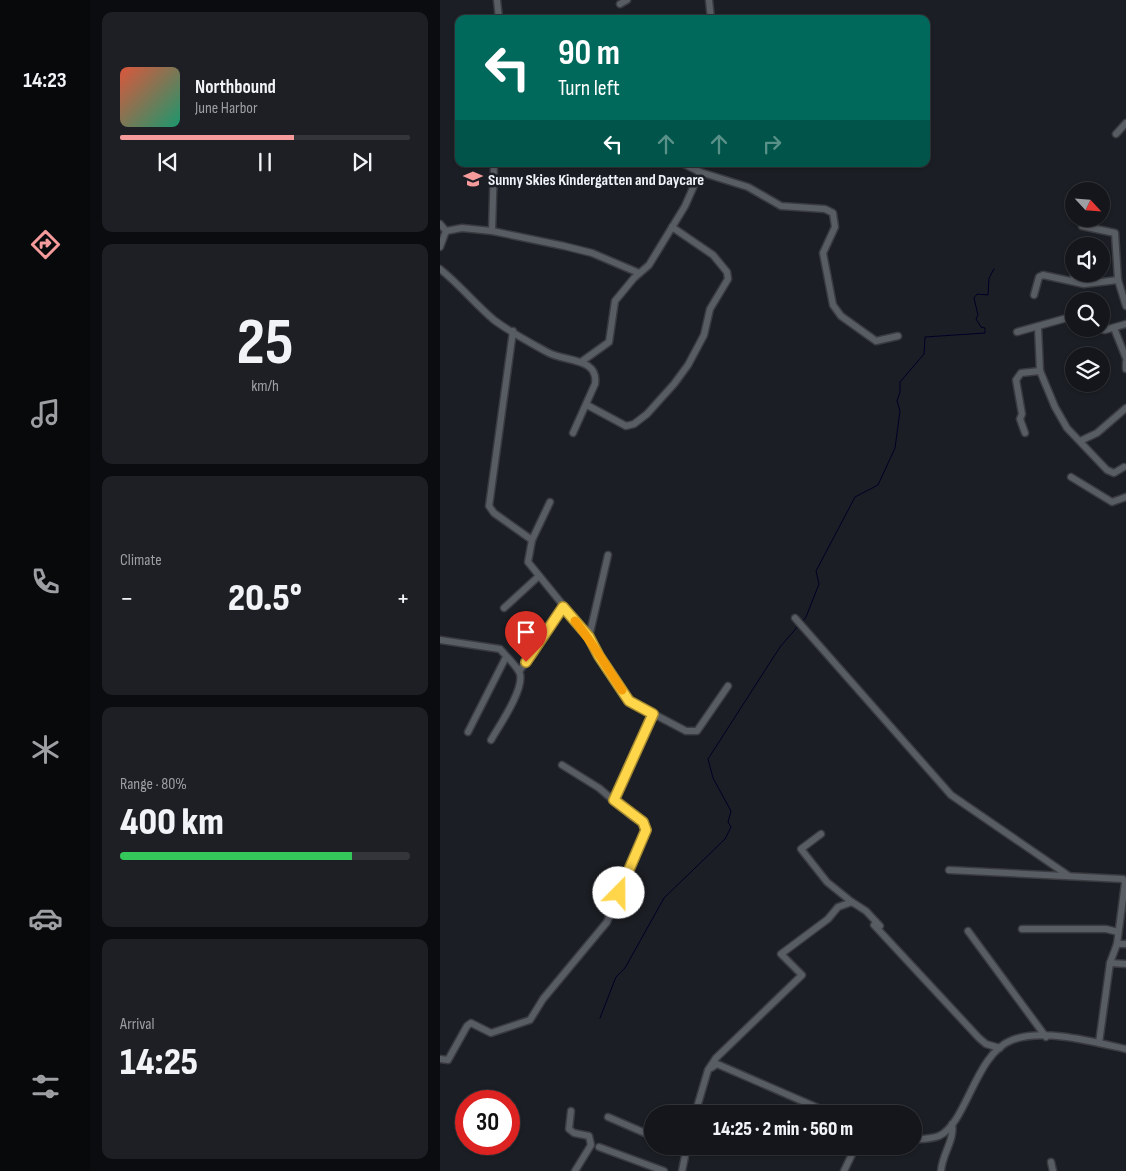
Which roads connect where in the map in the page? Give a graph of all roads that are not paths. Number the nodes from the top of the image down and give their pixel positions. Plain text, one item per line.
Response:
1 (497, 0) edge
2 (627, 0) edge
3 (708, 0) edge
4 (620, 4) dead end
5 (499, 15) edge
6 (710, 15) edge
7 (1126, 123) edge
8 (1116, 134) dead end
9 (494, 167) edge
10 (690, 167) edge
11 (700, 172) junction
12 (440, 224) edge
13 (672, 227) junction
14 (1091, 228) edge
15 (446, 231) junction
16 (492, 231) junction
17 (440, 246) edge
18 (440, 269) edge
19 (638, 273) junction
20 (1065, 280) edge
21 (1118, 280) junction
22 (1110, 281) edge
23 (1076, 282) edge
24 (1101, 282) edge
25 (1034, 295) dead end
26 (1126, 306) edge
27 (1065, 319) edge
28 (1126, 324) edge
29 (1038, 327) junction
30 (1110, 328) edge
31 (1114, 328) junction
32 (513, 331) junction
33 (1018, 332) dead end
34 (898, 336) dead end
35 (1126, 358) edge
36 (581, 362) junction
37 (1126, 362) edge
38 (1126, 369) edge
39 (1040, 371) junction
40 (587, 405) junction
41 (1126, 408) edge
42 (573, 433) dead end
43 (1025, 433) dead end
44 (1080, 441) junction
45 (1124, 467) dead end
46 (1071, 477) dead end
47 (1126, 496) edge
48 (550, 502) dead end
49 (532, 540) junction
50 (608, 555) dead end
51 (539, 576) junction
52 (563, 607) junction
53 (504, 608) dead end
54 (795, 618) dead end
55 (589, 637) junction
56 (440, 640) edge
57 (506, 657) junction
58 (519, 671) junction
59 (728, 686) dead end
60 (653, 714) junction
61 (468, 732) dead end
62 (491, 740) dead end
63 (562, 765) dead end
64 (614, 800) junction
65 (821, 834) dead end
66 (949, 870) dead end
67 (1069, 876) junction
68 (1125, 881) edge
69 (852, 902) junction
70 (880, 926) dead end
71 (1022, 929) dead end
72 (968, 931) dead end
73 (1118, 932) junction
74 (1117, 944) junction
75 (1126, 944) edge
76 (1110, 963) junction
77 (1126, 964) edge
78 (1046, 1037) junction
79 (1099, 1043) junction
80 (1000, 1048) junction
81 (1126, 1050) edge
82 (440, 1059) edge
83 (717, 1061) junction
84 (698, 1105) edge
85 (812, 1105) edge
86 (571, 1111) dead end
87 (608, 1117) dead end
88 (952, 1124) junction
89 (644, 1133) edge
90 (922, 1139) edge
91 (599, 1147) dead end
92 (685, 1155) edge
93 (852, 1155) edge
94 (1050, 1162) dead end
95 (575, 1171) edge
96 (664, 1171) edge
97 (682, 1171) edge
98 (844, 1171) edge
99 (941, 1171) edge
100 (1053, 1171) edge

1 - 5 street
2 - 4 street
3 - 6 street
7 - 8 street
9 - 16 street
10 - 11 street
11 - 13 street
11 - 34 street
12 - 15 street
13 - 19 street
13 - 40 street
14 - 21 street
15 - 16 street
15 - 17 street
16 - 19 street
18 - 32 street
19 - 36 street
20 - 25 street
21 - 22 street
21 - 26 street
23 - 24 street
27 - 29 street
28 - 31 street
29 - 33 street
29 - 39 street
30 - 31 street
31 - 35 street
32 - 36 street
32 - 49 street
36 - 40 street
37 - 38 street
39 - 43 street
39 - 44 street
40 - 42 street
41 - 44 street
44 - 45 street
46 - 47 street
48 - 49 street
49 - 51 street
50 - 55 street
51 - 52 street
51 - 53 street
52 - 55 street
52 - 58 street
54 - 67 street
55 - 60 street
56 - 57 street
57 - 58 street
57 - 61 street
58 - 62 street
59 - 60 street
60 - 64 street
63 - 64 street
64 - 82 street
65 - 69 street
66 - 67 street
67 - 68 street
68 - 73 street
69 - 70 street
69 - 80 street
69 - 83 street
71 - 73 street
72 - 78 street
73 - 74 street
74 - 75 street
74 - 76 street
76 - 77 street
76 - 79 street
78 - 79 street
78 - 80 street
79 - 81 street
80 - 88 street
83 - 84 street
83 - 85 street
86 - 95 street
87 - 89 street
88 - 90 street
88 - 99 street
91 - 96 street
92 - 97 street
93 - 98 street
94 - 100 street

